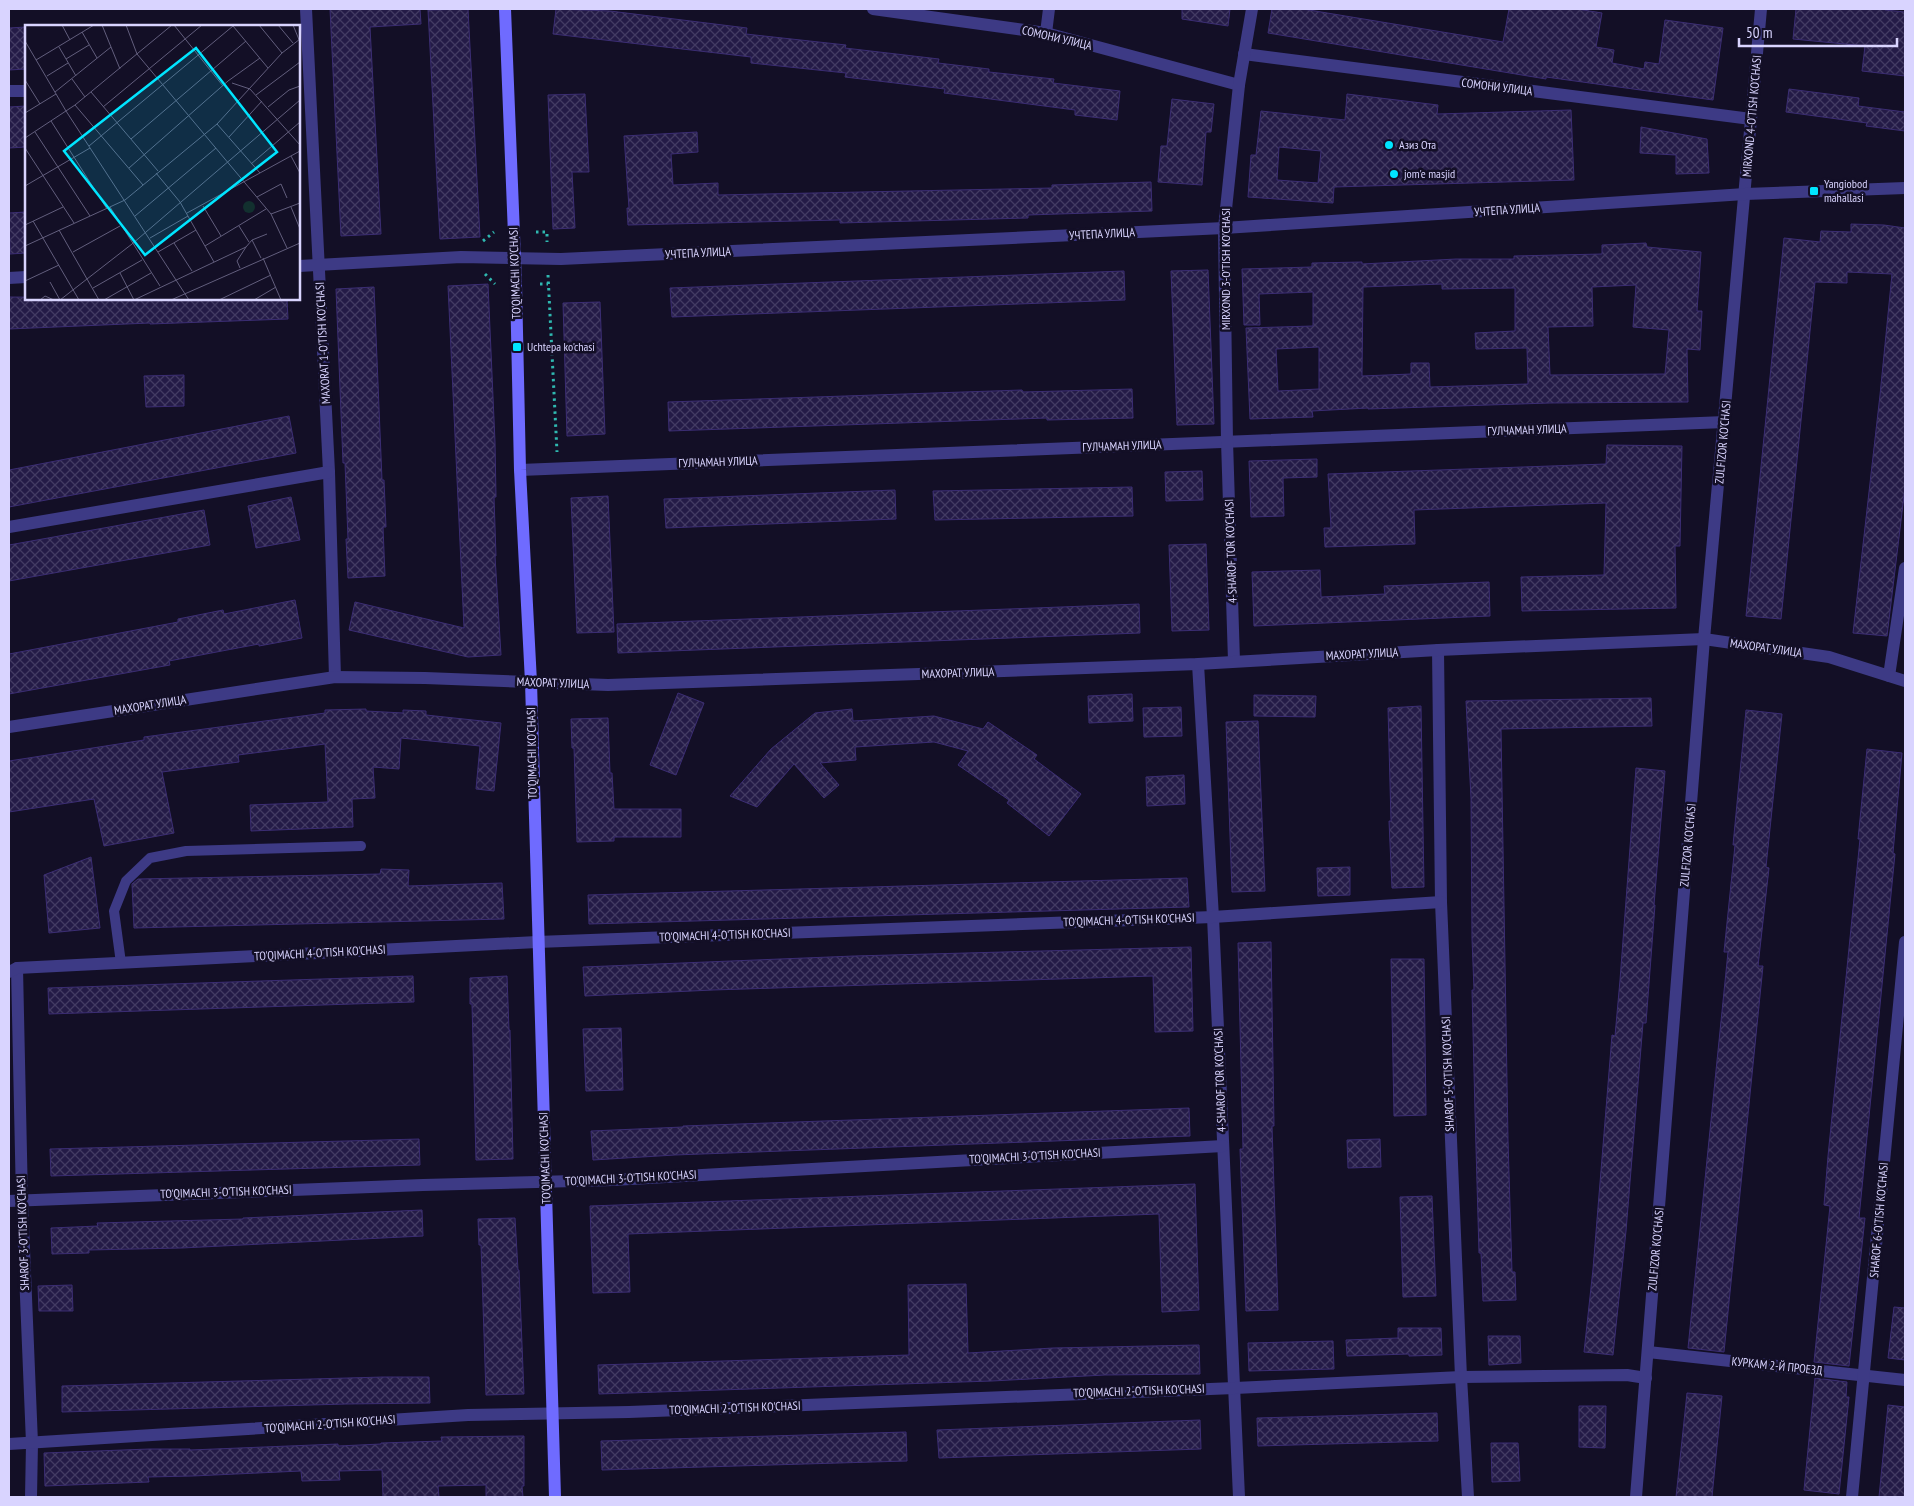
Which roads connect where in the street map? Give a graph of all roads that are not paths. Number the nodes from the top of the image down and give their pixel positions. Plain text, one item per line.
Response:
1 (306, 9) edge
2 (505, 9) edge
3 (872, 9) edge
4 (1049, 9) edge
5 (1252, 9) edge
6 (1761, 9) edge
7 (1046, 32) junction
8 (1244, 54) junction
9 (305, 78) edge
10 (1239, 85) junction
11 (25, 91) edge
12 (9, 92) edge
13 (1751, 119) junction
14 (1905, 188) edge
15 (1745, 194) junction
16 (1224, 228) junction
17 (514, 258) junction
18 (300, 266) edge
19 (320, 266) junction
20 (25, 277) edge
21 (9, 278) edge
22 (1725, 422) junction
23 (1227, 442) junction
24 (520, 470) junction
25 (329, 472) junction
26 (9, 527) edge
27 (1905, 568) edge
28 (1704, 639) junction
29 (1438, 650) junction
30 (1234, 661) junction
31 (1198, 664) junction
32 (1889, 676) junction
33 (334, 677) junction
34 (1905, 681) edge
35 (530, 682) junction
36 (9, 727) edge
37 (361, 846) dead end
38 (1441, 902) junction
39 (1213, 917) junction
40 (537, 942) junction
41 (1905, 942) edge
42 (121, 963) junction
43 (13, 970) edge
44 (1223, 1146) junction
45 (547, 1182) junction
46 (15, 1200) edge
47 (1648, 1352) junction
48 (1864, 1375) junction
49 (1461, 1377) junction
50 (1646, 1378) junction
51 (1905, 1380) edge
52 (1235, 1388) junction
53 (552, 1414) junction
54 (32, 1443) junction
55 (9, 1444) edge
56 (31, 1497) edge
57 (555, 1497) edge
58 (1239, 1497) edge
59 (1468, 1497) edge
60 (1636, 1497) edge
61 (1852, 1497) edge

1 - 9 street, MAXORAT 1-O'TISH KO'CHASI
2 - 17 main road, TO'QIMACHI KO'CHASI
3 - 7 street, СОМОНИ УЛИЦА
4 - 7 street
5 - 8 street, MIRXOND 3-O'TISH KO'CHASI
6 - 13 street, MIRXOND 4-O'TISH KO'CHASI
7 - 10 street, СОМОНИ УЛИЦА
8 - 10 street, MIRXOND 3-O'TISH KO'CHASI
8 - 13 street, СОМОНИ УЛИЦА
9 - 19 street, MAXORAT 1-O'TISH KO'CHASI
10 - 16 street, MIRXOND 3-O'TISH KO'CHASI
11 - 12 street
13 - 15 street, MIRXOND 4-O'TISH KO'CHASI
14 - 15 street, УЧТЕПА УЛИЦА
15 - 16 street, УЧТЕПА УЛИЦА
15 - 22 street, ZULFIZOR KO'CHASI
16 - 17 street, УЧТЕПА УЛИЦА
16 - 23 street, MIRXOND 3-O'TISH KO'CHASI
17 - 19 street, УЧТЕПА УЛИЦА
17 - 24 main road, TO'QIMACHI KO'CHASI
18 - 19 street, УЧТЕПА УЛИЦА
19 - 25 street, MAXORAT 1-O'TISH KO'CHASI
20 - 21 street
22 - 23 street, ГУЛЧАМАН УЛИЦА
22 - 28 street, ZULFIZOR KO'CHASI
23 - 24 street, ГУЛЧАМАН УЛИЦА
23 - 30 street, 4-SHAROF TOR KO'CHASI
24 - 35 main road, TO'QIMACHI KO'CHASI
25 - 26 street
25 - 33 street, MAXORAT 1-O'TISH KO'CHASI
27 - 32 street
28 - 29 street, МАХОРАТ УЛИЦА
28 - 32 street, МАХОРАТ УЛИЦА
28 - 47 street, ZULFIZOR KO'CHASI
29 - 30 street, МАХОРАТ УЛИЦА
29 - 38 street, SHAROF 5-O'TISH KO'CHASI
30 - 31 street, МАХОРАТ УЛИЦА
31 - 35 street, МАХОРАТ УЛИЦА
31 - 39 street, 4-SHAROF TOR KO'CHASI
32 - 34 street, МАХОРАТ УЛИЦА
33 - 35 street, МАХОРАТ УЛИЦА
33 - 36 street, МАХОРАТ УЛИЦА
35 - 40 main road, TO'QIMACHI KO'CHASI
37 - 42 lane
38 - 39 street, TO'QIMACHI 4-O'TISH KO'CHASI
38 - 49 street, SHAROF 5-O'TISH KO'CHASI
39 - 40 street, TO'QIMACHI 4-O'TISH KO'CHASI
39 - 44 street, 4-SHAROF TOR KO'CHASI
40 - 42 street, TO'QIMACHI 4-O'TISH KO'CHASI
40 - 45 main road, TO'QIMACHI KO'CHASI
41 - 48 street, SHAROF 6-O'TISH KO'CHASI
42 - 43 street, TO'QIMACHI 4-O'TISH KO'CHASI
43 - 46 street, SHAROF 3-O'TISH KO'CHASI
44 - 45 street, TO'QIMACHI 3-O'TISH KO'CHASI
44 - 52 street, 4-SHAROF TOR KO'CHASI
45 - 46 street, TO'QIMACHI 3-O'TISH KO'CHASI
45 - 53 main road, TO'QIMACHI KO'CHASI
46 - 54 street, SHAROF 3-O'TISH KO'CHASI
47 - 48 street, КУРКАМ 2-Й ПРОЕЗД
47 - 50 street, ZULFIZOR KO'CHASI
48 - 51 street, КУРКАМ 2-Й ПРОЕЗД
48 - 61 street, SHAROF 6-O'TISH KO'CHASI
49 - 50 street
49 - 52 street, TO'QIMACHI 2-O'TISH KO'CHASI
49 - 59 street, SHAROF 5-O'TISH KO'CHASI
50 - 60 street, ZULFIZOR KO'CHASI
52 - 53 street, TO'QIMACHI 2-O'TISH KO'CHASI
52 - 58 street, 4-SHAROF TOR KO'CHASI
53 - 54 street, TO'QIMACHI 2-O'TISH KO'CHASI
53 - 57 main road, TO'QIMACHI KO'CHASI
54 - 55 street, TO'QIMACHI 2-O'TISH KO'CHASI
54 - 56 street, SHAROF 3-O'TISH KO'CHASI

